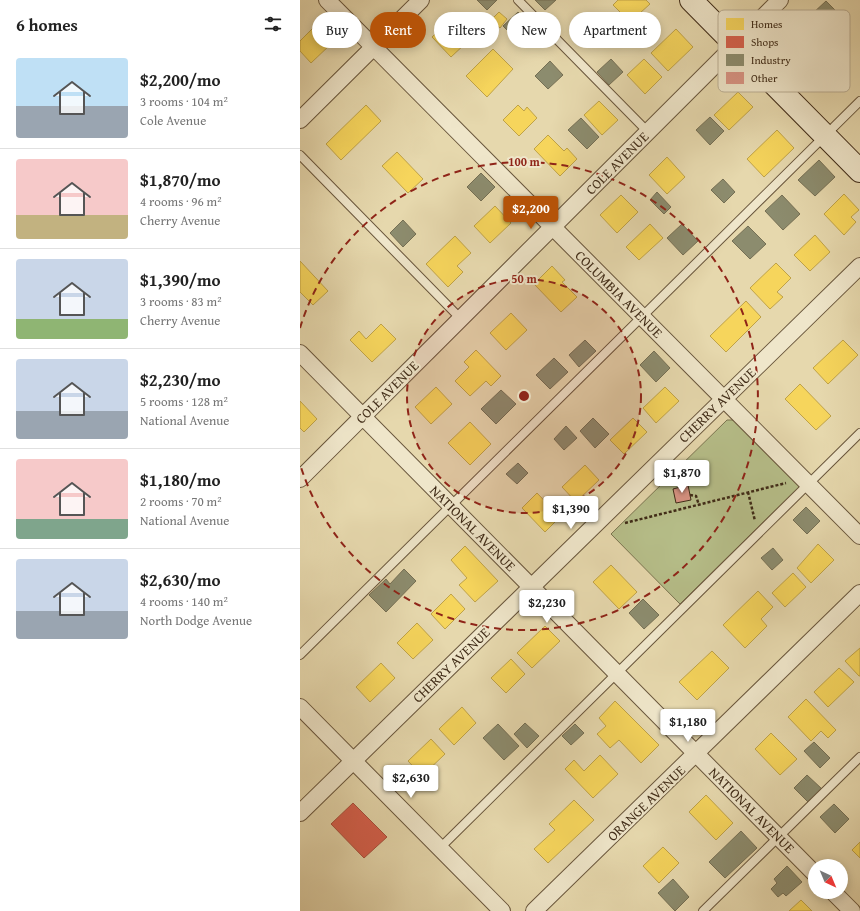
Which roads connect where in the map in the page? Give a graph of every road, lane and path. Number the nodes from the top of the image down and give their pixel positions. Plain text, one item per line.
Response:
1 (327, 0) edge
2 (421, 0) edge
3 (518, 0) edge
4 (691, 0) edge
5 (780, 0) edge
6 (770, 10) edge
7 (409, 12) edge
8 (718, 26) edge
9 (370, 43) edge
10 (373, 48) edge
11 (375, 48) edge
12 (718, 62) edge
13 (782, 92) edge
14 (860, 101) edge
15 (300, 120) edge
16 (648, 132) junction
17 (825, 136) junction
18 (300, 155) edge
19 (860, 171) edge
20 (553, 227) junction
21 (860, 266) edge
22 (642, 317) junction
23 (461, 319) junction
24 (300, 353) edge
25 (722, 399) junction
26 (363, 417) junction
27 (860, 432) edge
28 (300, 479) edge
29 (800, 482) junction
30 (748, 492) junction
31 (690, 495) dead end
32 (699, 505) junction
33 (451, 506) junction
34 (625, 523) dead end
35 (758, 532) junction
36 (860, 536) edge
37 (532, 588) junction
38 (860, 593) edge
39 (300, 655) edge
40 (616, 673) junction
41 (300, 708) edge
42 (696, 754) junction
43 (860, 757) edge
44 (352, 760) junction
45 (300, 813) edge
46 (779, 837) junction
47 (440, 848) junction
48 (808, 867) edge
49 (840, 899) edge
50 (502, 911) edge
51 (534, 911) edge
52 (703, 911) edge
53 (852, 911) edge

1 - 9 street, COLUMBIA AVENUE
2 - 7 street
3 - 16 lane
4 - 8 street
5 - 6 street, COLE AVENUE
10 - 15 street
11 - 20 street, COLUMBIA AVENUE
12 - 16 street, COLE AVENUE
13 - 17 street
14 - 17 lane
16 - 20 street, COLE AVENUE
17 - 19 street
17 - 22 lane
18 - 23 lane
20 - 22 street, COLUMBIA AVENUE
20 - 23 street, COLE AVENUE
21 - 25 street, CHERRY AVENUE
22 - 25 street, COLUMBIA AVENUE
22 - 33 lane
23 - 26 street, COLE AVENUE
24 - 26 street, NATIONAL AVENUE
25 - 29 street, COLUMBIA AVENUE
25 - 37 street, CHERRY AVENUE
26 - 28 street, COLE AVENUE
26 - 33 street, NATIONAL AVENUE
27 - 29 lane
29 - 30 path
29 - 35 lane
29 - 36 street, COLUMBIA AVENUE
30 - 32 path
30 - 35 path
31 - 32 path
32 - 34 path
33 - 37 street, NATIONAL AVENUE
33 - 39 lane
35 - 40 lane
37 - 40 street, NATIONAL AVENUE
37 - 44 street, CHERRY AVENUE
38 - 42 street, ORANGE AVENUE
40 - 42 street, NATIONAL AVENUE
40 - 47 lane
41 - 44 street
42 - 46 street, NATIONAL AVENUE
42 - 51 street, ORANGE AVENUE
43 - 46 lane
44 - 45 street, CHERRY AVENUE
44 - 47 street
46 - 48 street, NATIONAL AVENUE
46 - 52 lane
47 - 50 street
49 - 53 street

